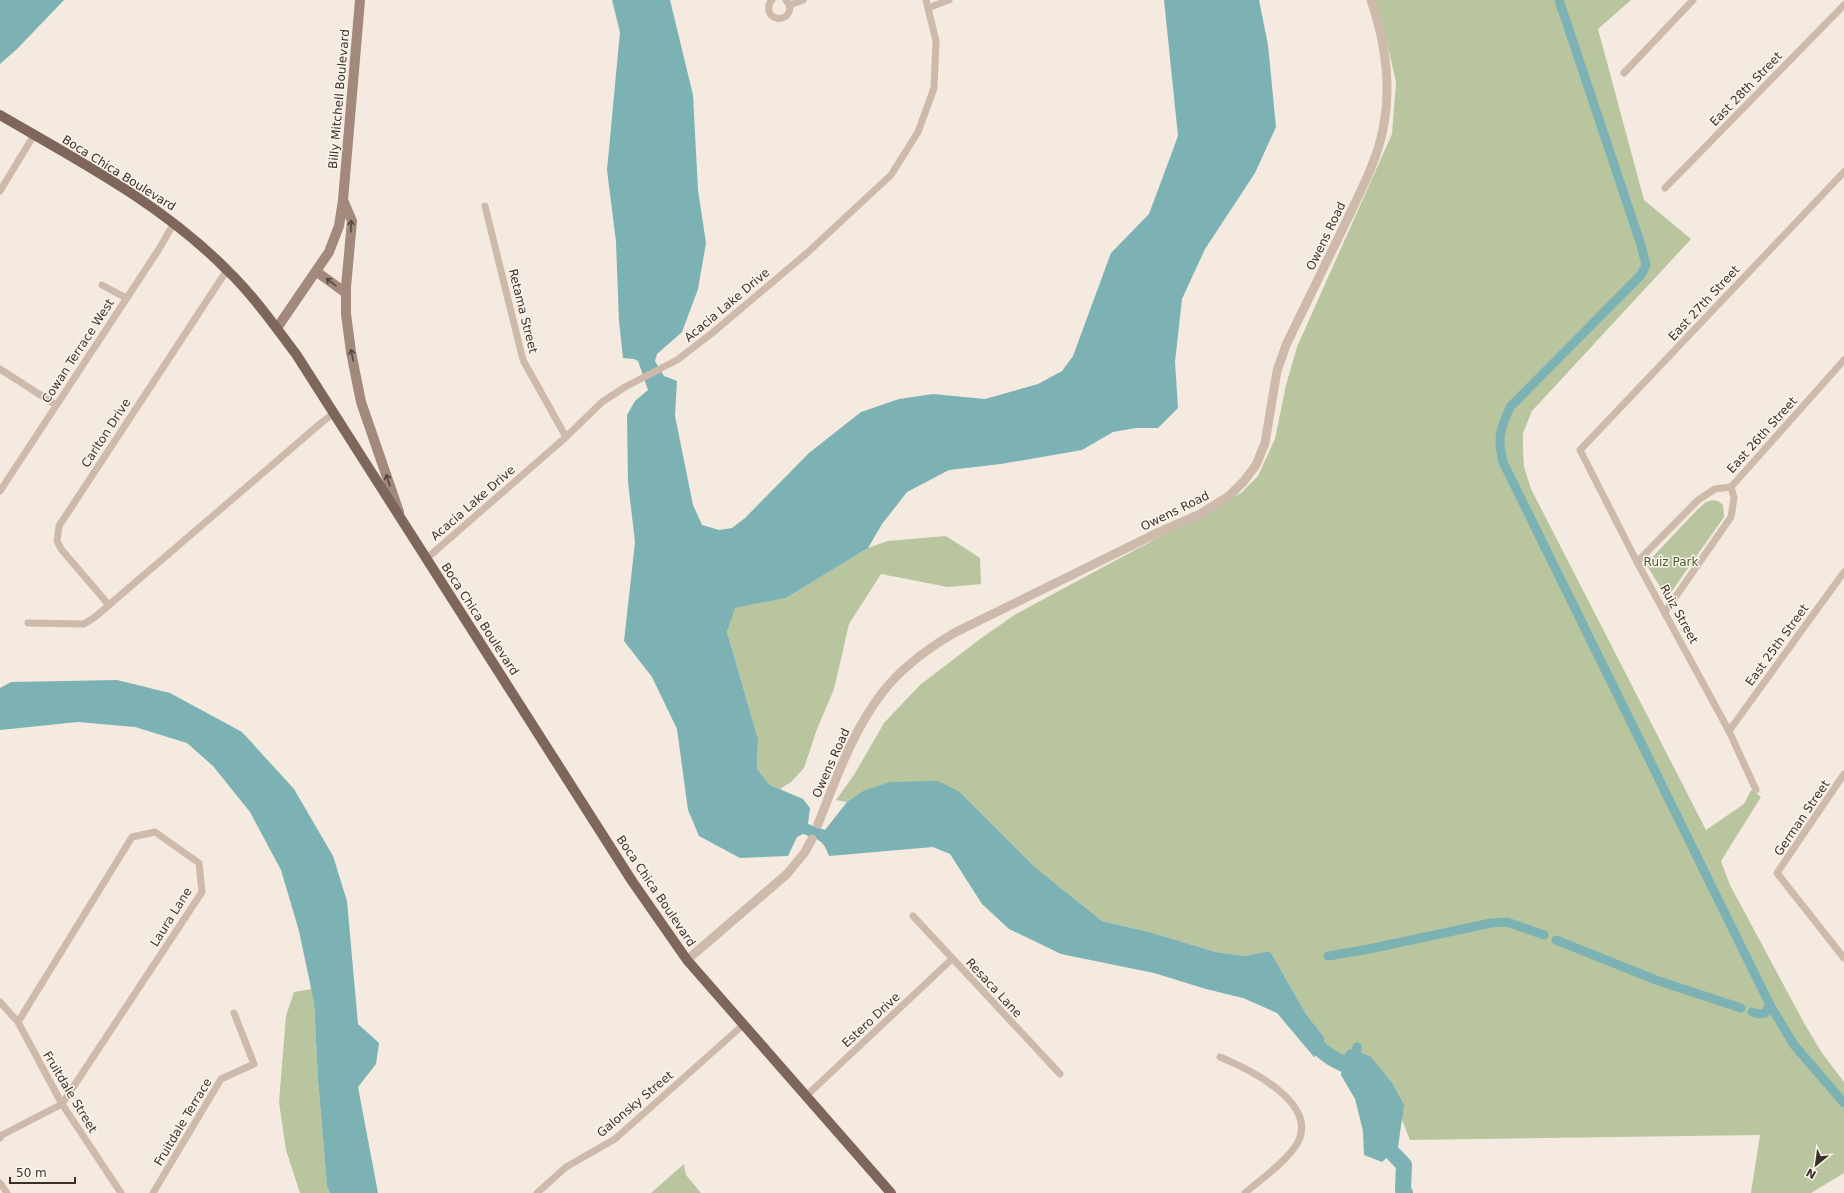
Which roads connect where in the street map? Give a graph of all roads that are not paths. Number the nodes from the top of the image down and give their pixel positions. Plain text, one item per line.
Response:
1 (360, 0) edge
2 (772, 0) edge
3 (803, 0) edge
4 (926, 0) edge
5 (949, 0) edge
6 (1371, 0) edge
7 (1693, 0) edge
8 (788, 2) edge
9 (1844, 5) edge
10 (928, 8) junction
11 (1624, 74) dead end
12 (0, 115) edge
13 (34, 135) junction
14 (1844, 172) edge
15 (1665, 188) dead end
16 (0, 191) edge
17 (343, 200) junction
18 (485, 206) dead end
19 (174, 223) junction
20 (227, 270) junction
21 (317, 272) junction
22 (102, 285) dead end
23 (346, 293) junction
24 (126, 298) junction
25 (276, 328) junction
26 (1844, 360) edge
27 (0, 369) edge
28 (56, 405) junction
29 (334, 413) junction
30 (566, 437) junction
31 (1580, 450) joint
32 (1731, 487) junction
33 (0, 491) edge
34 (400, 517) junction
35 (426, 559) junction
36 (1637, 562) junction
37 (1844, 572) edge
38 (109, 606) junction
39 (1666, 612) junction
40 (28, 623) dead end
41 (1729, 731) junction
42 (1844, 774) edge
43 (1756, 790) dead end
44 (818, 824) dead end
45 (812, 839) dead end
46 (914, 916) dead end
47 (1844, 958) edge
48 (952, 959) junction
49 (687, 960) junction
50 (0, 1002) edge
51 (234, 1013) dead end
52 (18, 1022) junction
53 (743, 1025) junction
54 (1220, 1057) dead end
55 (1060, 1074) dead end
56 (805, 1097) junction
57 (62, 1104) junction
58 (0, 1138) edge
59 (0, 1183) edge
60 (7, 1193) edge
61 (121, 1193) edge
62 (153, 1193) edge
63 (537, 1193) edge
64 (891, 1193) edge
65 (1245, 1193) edge

1 - 17 main road, Billy Mitchell Boulevard
2 - 8 street
3 - 8 street
4 - 10 street, Acacia Lake Drive
5 - 10 street
6 - 44 street, Owens Road
7 - 11 street
9 - 15 street, East 28th Street
10 - 30 street, Acacia Lake Drive
12 - 13 main road, Boca Chica Boulevard
13 - 16 street
13 - 19 main road, Boca Chica Boulevard
14 - 31 street, East 27th Street
17 - 21 main road, Billy Mitchell Boulevard
23 -> 17 main road, Billy Mitchell Boulevard
18 - 30 street, Retama Street
19 - 20 main road, Boca Chica Boulevard
19 - 24 street, Cowan Terrace West
20 - 25 main road, Boca Chica Boulevard
20 - 38 street, Carlton Drive
23 -> 21 main road
21 - 25 main road, Billy Mitchell Boulevard
22 - 24 street
34 -> 23 main road, Billy Mitchell Boulevard
24 - 28 street, Cowan Terrace West
25 - 29 main road, Boca Chica Boulevard
26 - 32 street, East 26th Street
27 - 28 street
28 - 33 street, Cowan Terrace West
29 - 34 main road, Boca Chica Boulevard
29 - 38 street
30 - 35 street, Acacia Lake Drive
31 - 36 street, Ruiz Street
32 - 36 street, East 26th Street
32 - 39 street
34 - 35 main road, Boca Chica Boulevard
35 - 49 main road, Boca Chica Boulevard
36 - 39 street, Ruiz Street
37 - 41 street, East 25th Street
38 - 40 street
39 - 41 street, Ruiz Street
41 - 43 street, Ruiz Street
42 - 47 street, German Street
45 - 49 street
46 - 48 street, Resaca Lane
48 - 55 street, Resaca Lane
48 - 56 street, Estero Drive
49 - 53 main road, Boca Chica Boulevard
50 - 52 street, Fruitdale Street
51 - 62 street, Fruitdale Terrace
52 - 57 street, Fruitdale Street
52 - 57 street, Laura Lane
53 - 56 main road, Boca Chica Boulevard
53 - 63 street, Galonsky Street
54 - 65 street
56 - 64 main road, Boca Chica Boulevard
57 - 58 street
57 - 61 street, Fruitdale Street
59 - 60 street

